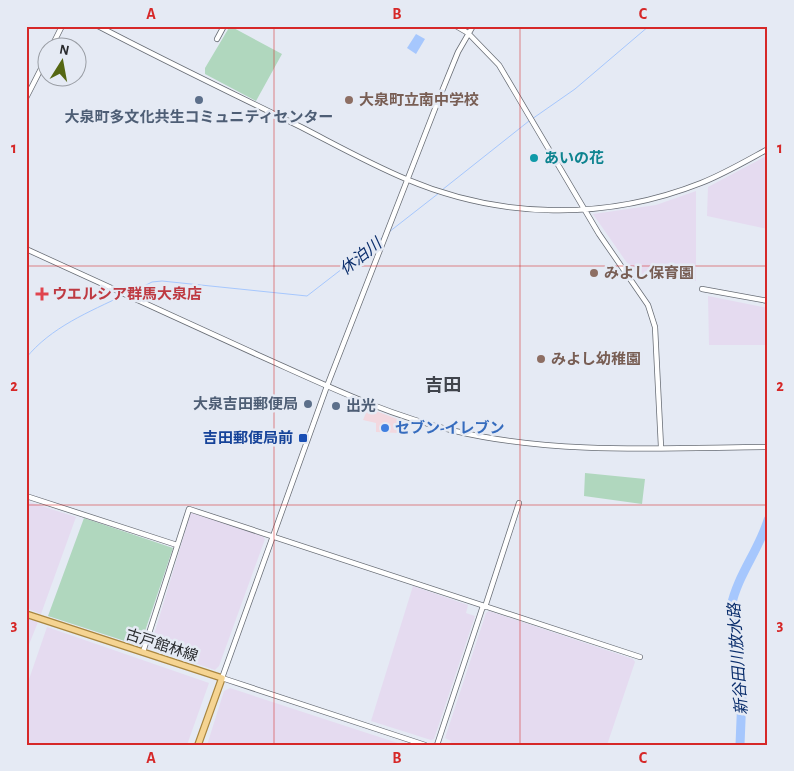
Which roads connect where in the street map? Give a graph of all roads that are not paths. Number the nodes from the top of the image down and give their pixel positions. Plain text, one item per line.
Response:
1 (62, 26) edge
2 (98, 26) edge
3 (224, 26) edge
4 (456, 26) edge
5 (472, 26) edge
6 (468, 33) junction
7 (56, 38) edge
8 (217, 39) dead end
9 (38, 75) edge
10 (26, 98) edge
11 (768, 149) edge
12 (407, 180) junction
13 (584, 211) junction
14 (26, 249) edge
15 (702, 289) dead end
16 (768, 302) edge
17 (327, 386) junction
18 (768, 447) edge
19 (661, 448) junction
20 (26, 496) edge
21 (519, 503) dead end
22 (272, 536) junction
23 (177, 545) junction
24 (484, 607) junction
25 (26, 614) edge
26 (143, 652) junction
27 (640, 657) dead end
28 (222, 678) junction
29 (198, 745) edge
30 (425, 745) edge
31 (438, 745) edge

1 - 7 street
2 - 12 street
3 - 8 street
4 - 6 street
5 - 6 street
6 - 12 street
6 - 13 street
9 - 10 street
11 - 13 street
12 - 13 street
12 - 17 street
13 - 19 street
14 - 17 street
15 - 16 street
17 - 19 street
17 - 22 street
18 - 19 street
20 - 23 street
21 - 24 street
22 - 23 street
22 - 24 street
22 - 28 street
23 - 26 street
24 - 27 street
24 - 31 street
25 - 26 main road, 古戸館林線
26 - 28 main road, 古戸館林線
28 - 29 main road
28 - 30 street

